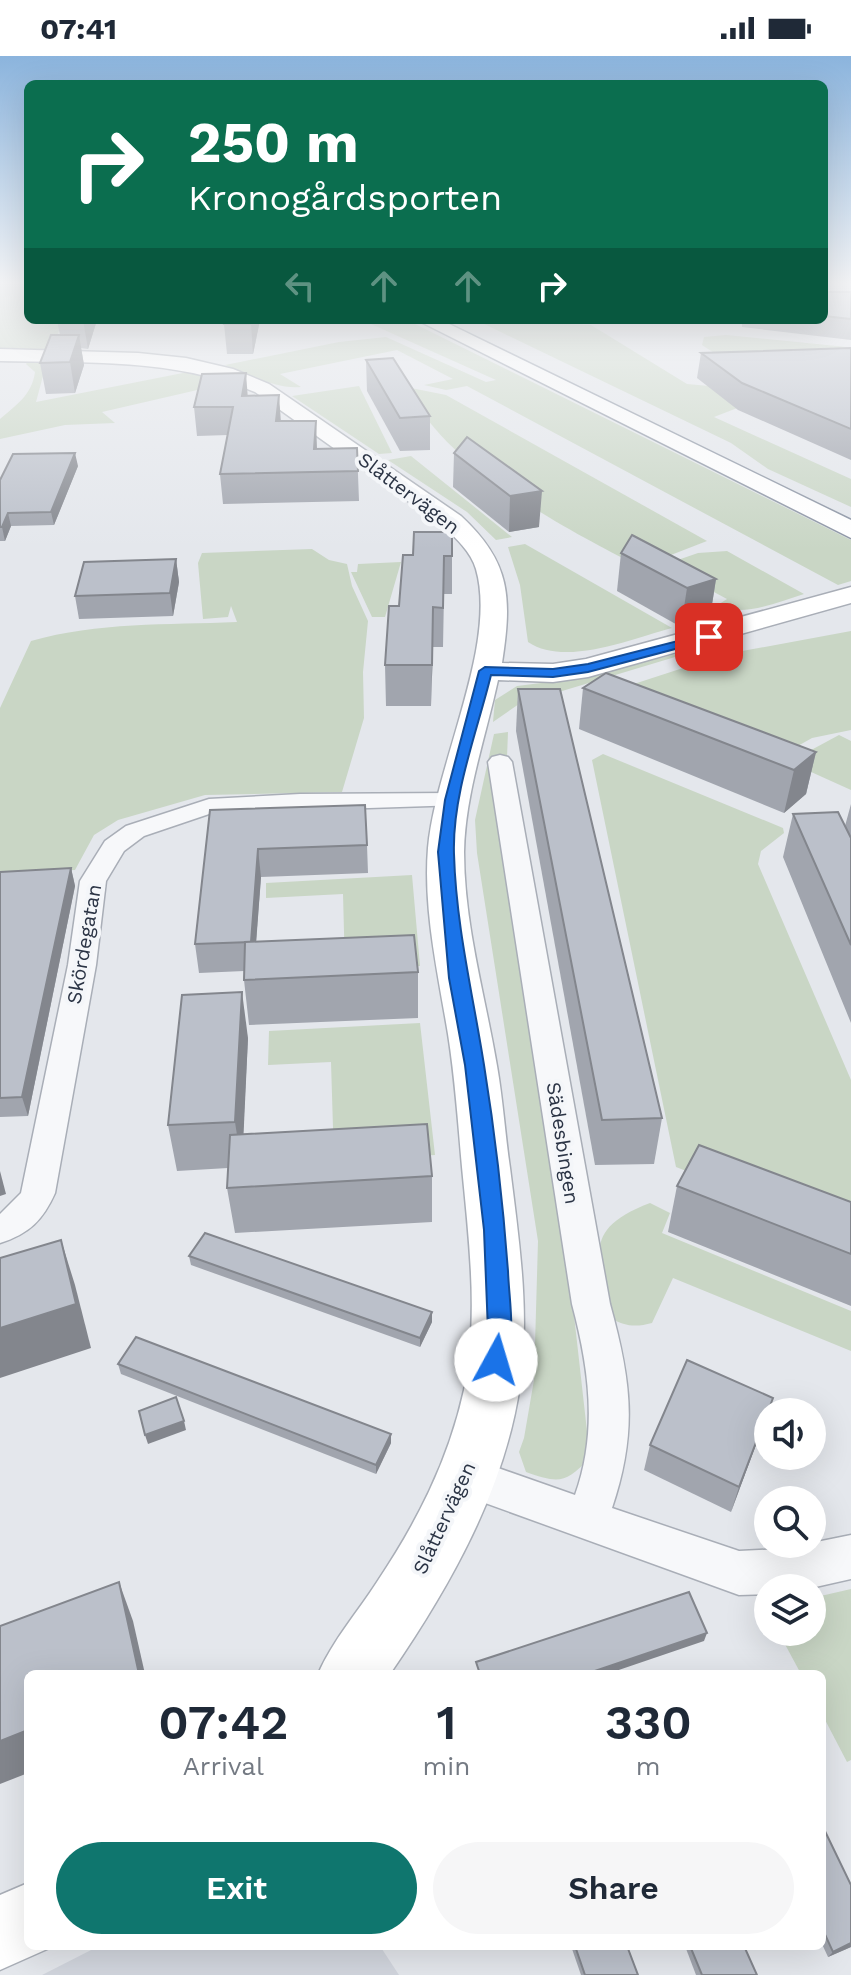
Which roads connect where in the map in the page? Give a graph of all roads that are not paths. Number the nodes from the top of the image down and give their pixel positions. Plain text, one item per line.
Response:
1 (214, 371) edge
2 (528, 371) edge
3 (549, 371) edge
4 (851, 517) edge
5 (851, 530) edge
6 (851, 595) edge
7 (485, 671) junction
8 (500, 762) dead end
9 (452, 800) junction
10 (0, 1229) edge
11 (467, 1477) junction
12 (587, 1521) junction
13 (851, 1557) edge
14 (354, 1670) edge
15 (24, 1922) edge
16 (0, 1933) edge

1 - 7 street, Slåttervägen
2 - 5 highway
3 - 4 highway
6 - 7 street
7 - 9 street, Slåttervägen
8 - 12 street, Sädesbingen
9 - 10 street, Skördegatan
9 - 11 street, Slåttervägen
11 - 12 street
11 - 14 street, Slåttervägen
12 - 13 street
15 - 16 street

